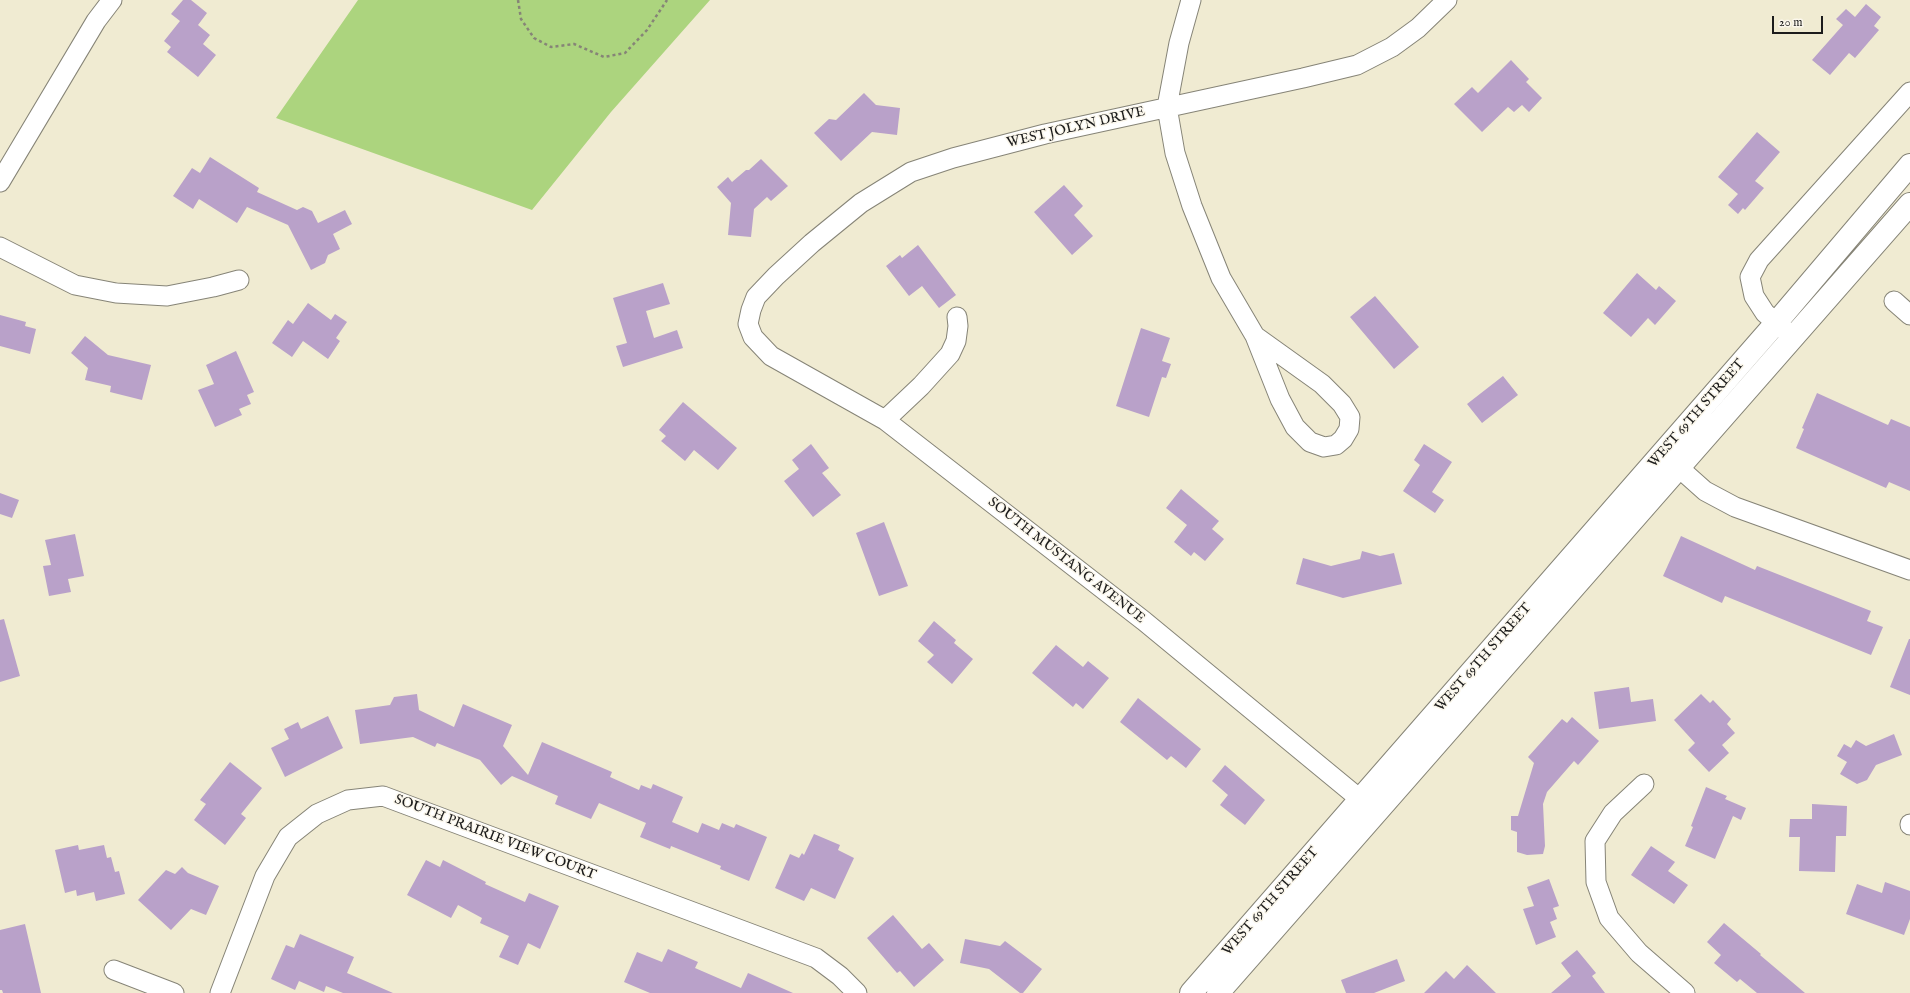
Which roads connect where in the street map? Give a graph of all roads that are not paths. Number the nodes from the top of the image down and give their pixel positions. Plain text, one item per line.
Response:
1 (112, 0) edge
2 (1191, 0) edge
3 (1447, 0) edge
4 (1910, 92) edge
5 (1167, 106) junction
6 (1910, 165) edge
7 (0, 182) edge
8 (1910, 204) edge
9 (0, 247) edge
10 (239, 280) dead end
11 (1894, 301) dead end
12 (1910, 315) edge
13 (957, 317) dead end
14 (1776, 323) junction
15 (748, 324) joint
16 (1255, 336) junction
17 (1793, 337) junction
18 (884, 420) junction
19 (1670, 460) junction
20 (1910, 570) edge
21 (1644, 784) dead end
22 (1369, 806) junction
23 (114, 970) dead end
24 (174, 993) edge
25 (220, 993) edge
26 (856, 993) edge
27 (1191, 993) edge
28 (1218, 993) edge
29 (1685, 993) edge

1 - 7 street
2 - 5 street
3 - 5 street, WEST JOLYN DRIVE
4 - 14 street
5 - 15 street, WEST JOLYN DRIVE
5 - 16 street
6 - 14 main road, WEST 69TH STREET
8 - 17 main road, WEST 69TH STREET
9 - 10 street
11 - 12 street
13 - 18 street
14 - 17 street
14 - 19 main road, WEST 69TH STREET
15 - 18 street, SOUTH MUSTANG AVENUE
16 - 16 street
17 - 19 main road, WEST 69TH STREET
18 - 22 street, SOUTH MUSTANG AVENUE
19 - 20 street
19 - 22 main road, WEST 69TH STREET
21 - 29 street
22 - 27 main road, WEST 69TH STREET
22 - 28 main road, WEST 69TH STREET
23 - 24 street
25 - 26 street, SOUTH PRAIRIE VIEW COURT

